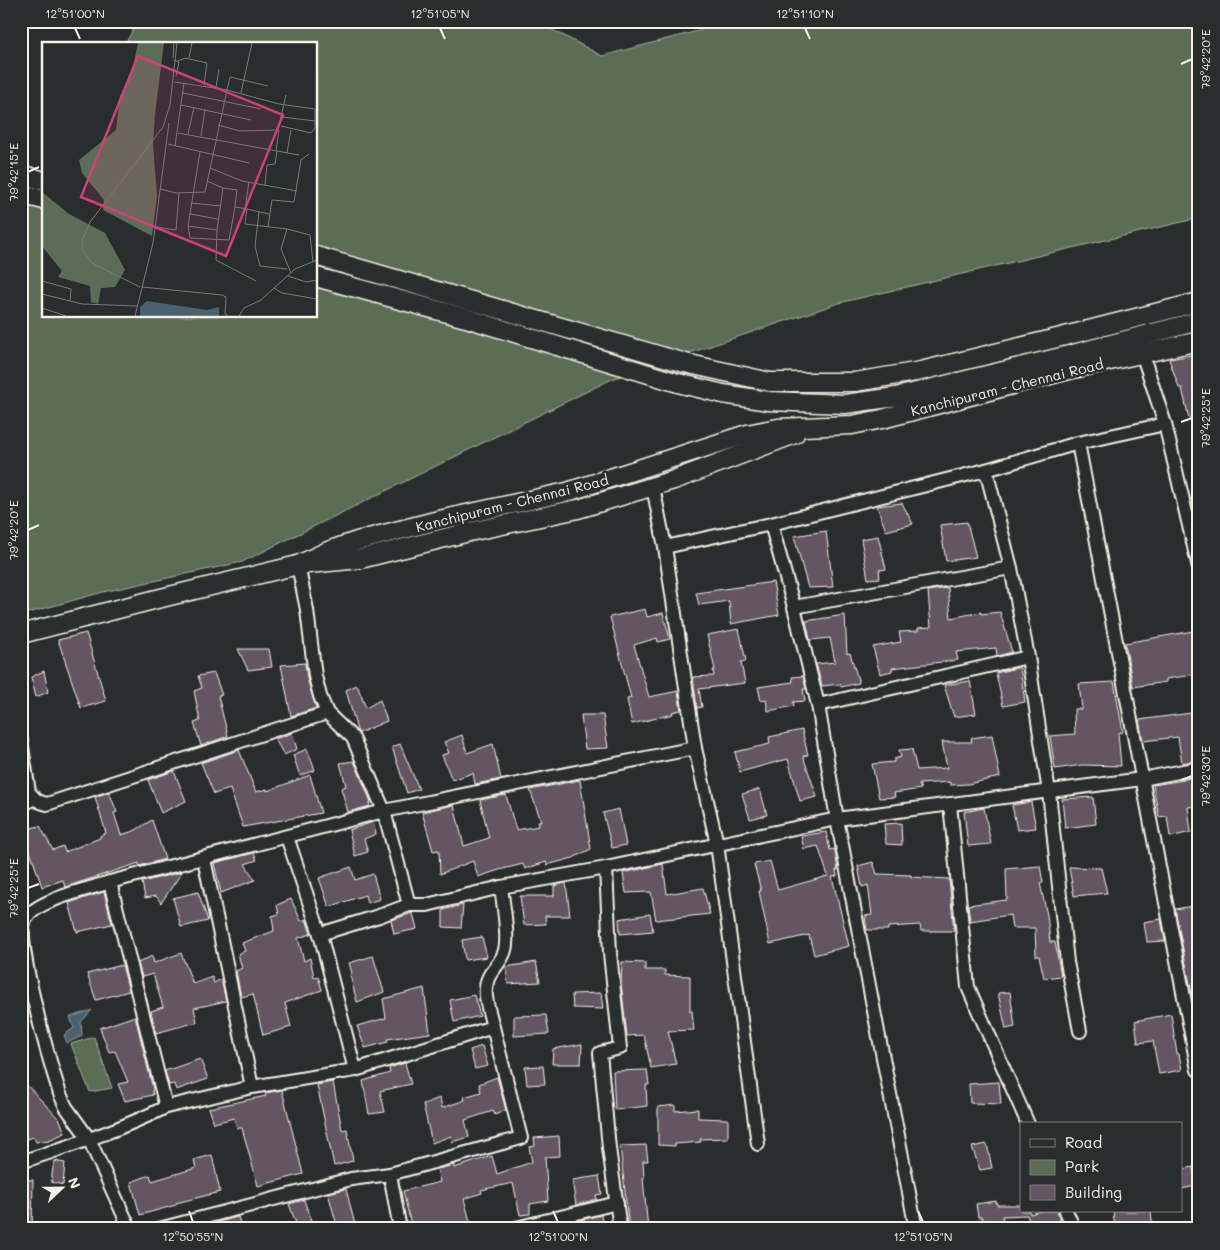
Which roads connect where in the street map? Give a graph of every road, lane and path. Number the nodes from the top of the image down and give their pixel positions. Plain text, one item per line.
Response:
1 (21, 174) edge
2 (42, 180) edge
3 (21, 194) edge
4 (42, 199) edge
5 (318, 257) edge
6 (318, 278) edge
7 (1199, 302) edge
8 (1199, 321) edge
9 (1199, 341) edge
10 (1142, 353) junction
11 (1165, 424) junction
12 (814, 428) junction
13 (1078, 443) junction
14 (986, 470) junction
15 (653, 487) junction
16 (771, 524) junction
17 (666, 546) junction
18 (298, 565) junction
19 (1012, 568) junction
20 (1199, 568) edge
21 (794, 607) junction
22 (21, 634) edge
23 (1028, 657) junction
24 (818, 705) junction
25 (327, 713) junction
26 (21, 740) edge
27 (695, 748) junction
28 (1199, 768) edge
29 (1142, 779) junction
30 (1049, 792) junction
31 (34, 798) junction
32 (950, 804) junction
33 (21, 806) edge
34 (384, 811) junction
35 (837, 819) junction
36 (287, 836) junction
37 (718, 844) junction
38 (204, 858) junction
39 (606, 868) junction
40 (110, 882) junction
41 (502, 887) junction
42 (409, 904) junction
43 (320, 934) junction
44 (493, 1027) junction
45 (1080, 1031) dead end
46 (355, 1070) junction
47 (1198, 1070) edge
48 (252, 1087) junction
49 (166, 1107) junction
50 (1027, 1122) edge
51 (89, 1139) junction
52 (758, 1144) dead end
53 (21, 1162) edge
54 (390, 1174) junction
55 (617, 1203) junction
56 (1066, 1212) edge
57 (130, 1229) edge
58 (159, 1229) edge
59 (400, 1229) edge
60 (512, 1229) edge
61 (620, 1229) edge
62 (916, 1229) edge
63 (1074, 1229) edge

1 - 2 main road
3 - 4 main road
5 - 7 main road
6 - 8 main road
9 - 10 main road, Kanchipuram - Chennai Road
10 - 11 street
10 - 12 main road, Kanchipuram - Chennai Road
11 - 13 street
11 - 20 street
12 - 15 main road, Kanchipuram - Chennai Road
12 - 18 main road, Kanchipuram - Chennai Road
13 - 14 street
13 - 29 street
14 - 16 street
14 - 19 street
15 - 17 street
15 - 18 main road, Kanchipuram - Chennai Road
16 - 17 street
16 - 21 street
17 - 27 street
18 - 22 main road, Kanchipuram - Chennai Road
18 - 25 street
19 - 21 street
19 - 23 street
21 - 24 street
23 - 24 street
23 - 30 street
24 - 35 street
25 - 31 street
25 - 34 street
26 - 31 street
27 - 34 street
27 - 37 street
28 - 29 street
29 - 30 street
29 - 47 street
30 - 32 street
30 - 45 street
31 - 33 street
32 - 35 street
32 - 50 street
34 - 36 street
34 - 42 street
35 - 37 street
35 - 62 street
36 - 38 street
36 - 43 street
37 - 39 street
37 - 52 street
38 - 40 street
38 - 48 street
39 - 41 street
39 - 55 street
40 - 49 street
40 - 51 street
41 - 42 street
41 - 44 street
42 - 43 street
43 - 46 street
44 - 46 street
44 - 54 street
46 - 48 street
48 - 49 street
49 - 51 street
51 - 53 street
51 - 57 street
54 - 58 street
54 - 59 street
55 - 60 street
55 - 61 street
56 - 63 street

